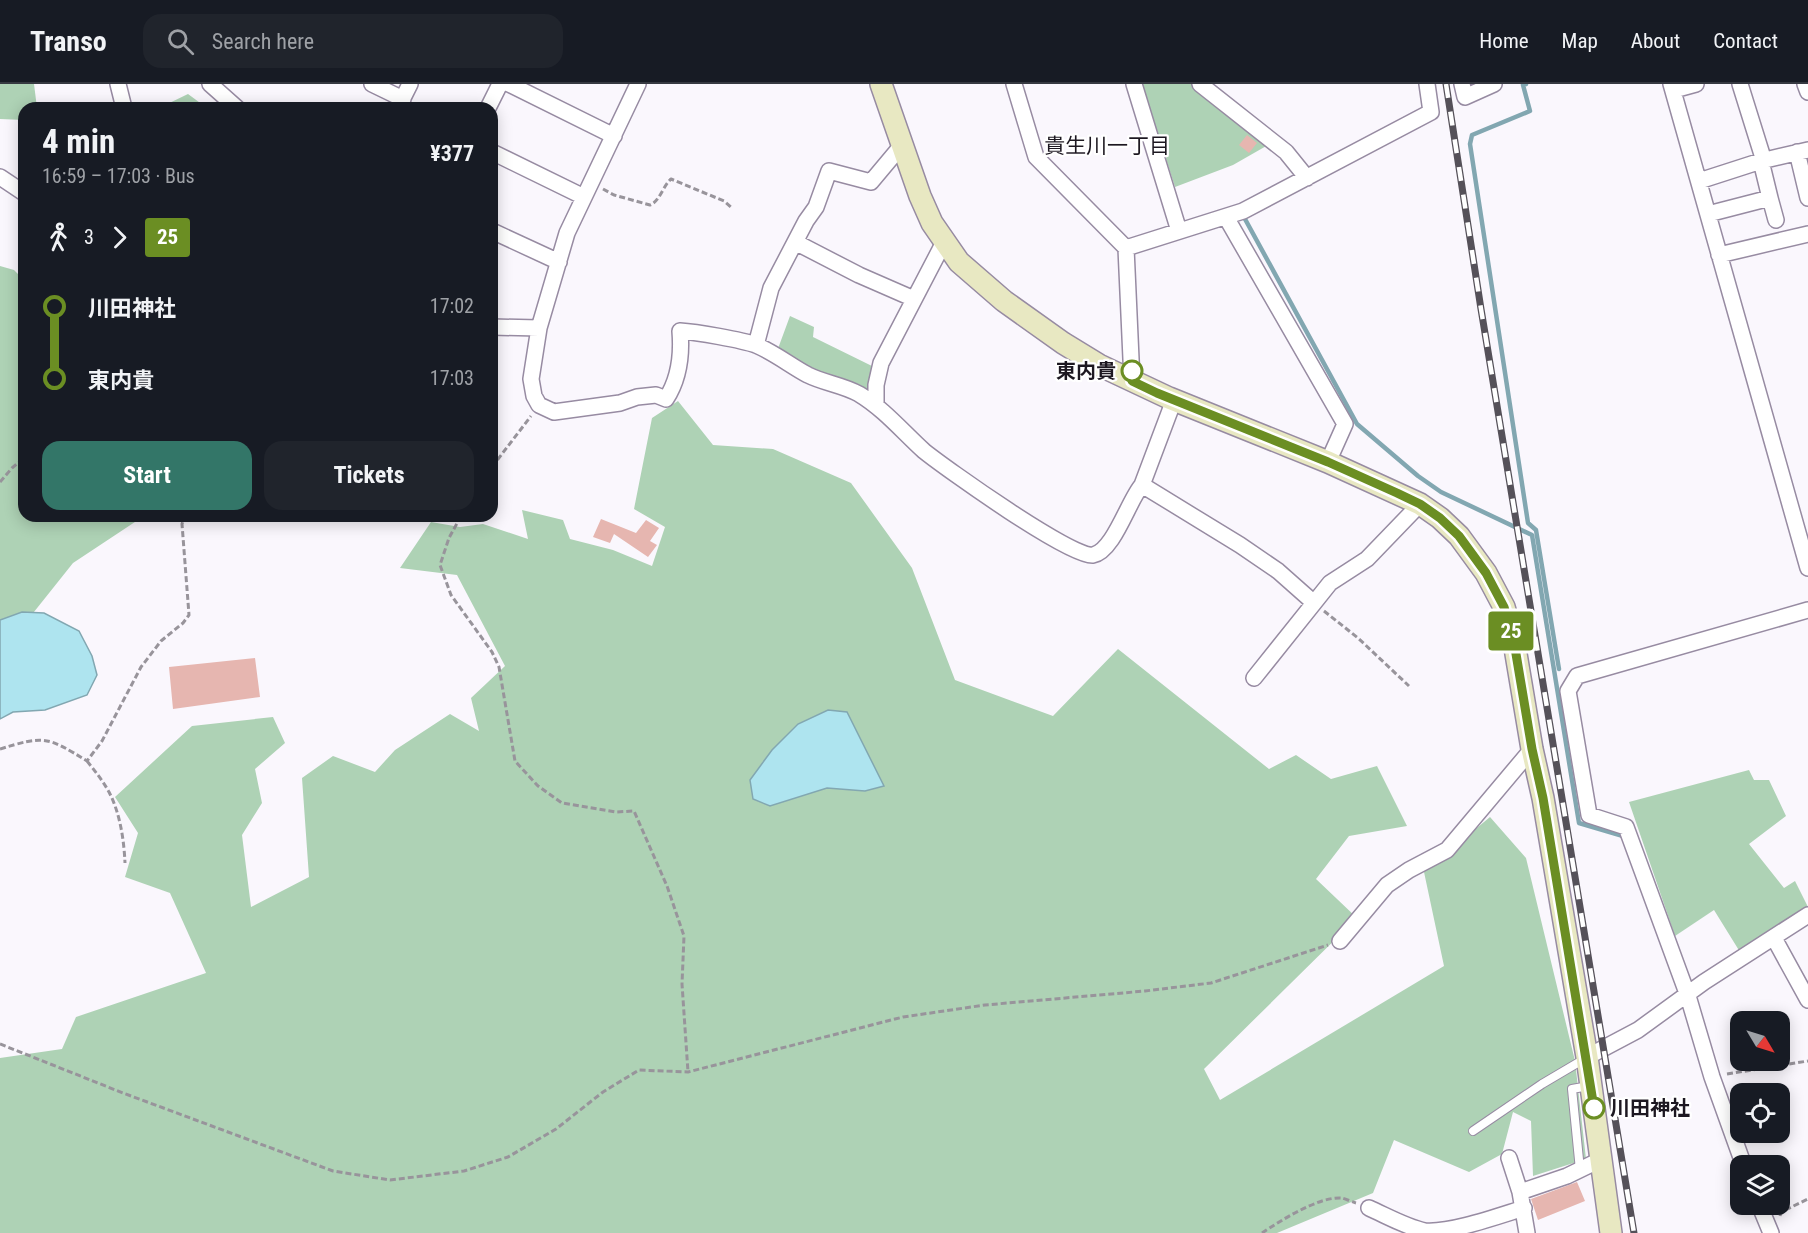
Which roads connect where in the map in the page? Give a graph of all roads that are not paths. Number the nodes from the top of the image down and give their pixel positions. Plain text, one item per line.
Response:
1 (118, 84) edge
2 (210, 84) edge
3 (372, 84) edge
4 (410, 84) edge
5 (500, 84) edge
6 (509, 84) edge
7 (638, 84) edge
8 (881, 84) edge
9 (1014, 84) edge
10 (1134, 84) edge
11 (1200, 84) edge
12 (1427, 84) edge
13 (1462, 84) edge
14 (1494, 84) edge
15 (1696, 84) edge
16 (1740, 84) edge
17 (1805, 84) edge
18 (1672, 87) edge
19 (1808, 93) edge
20 (122, 102) edge
21 (230, 102) edge
22 (397, 102) edge
23 (401, 102) edge
24 (491, 102) edge
25 (614, 136) junction
26 (902, 145) junction
27 (1802, 151) edge
28 (498, 155) edge
29 (1762, 161) junction
30 (0, 177) edge
31 (1307, 178) junction
32 (1699, 181) junction
33 (18, 189) edge
34 (584, 198) junction
35 (1770, 198) junction
36 (1808, 198) edge
37 (1708, 214) junction
38 (1226, 217) junction
39 (1776, 220) dead end
40 (1179, 231) junction
41 (498, 234) edge
42 (1808, 234) edge
43 (795, 242) junction
44 (944, 242) junction
45 (1126, 248) junction
46 (1719, 255) junction
47 (559, 262) junction
48 (914, 299) junction
49 (498, 327) edge
50 (539, 328) junction
51 (756, 345) junction
52 (1132, 381) junction
53 (1174, 400) junction
54 (876, 406) junction
55 (1328, 462) junction
56 (1142, 485) junction
57 (1420, 504) junction
58 (1808, 568) edge
59 (1313, 602) junction
60 (1808, 610) edge
61 (1254, 678) dead end
62 (1532, 749) junction
63 (1808, 915) edge
64 (1774, 938) junction
65 (1341, 941) road end
66 (1688, 996) junction
67 (1808, 1000) edge
68 (1587, 1058) junction
69 (1583, 1087) dead end
70 (1473, 1131) dead end
71 (1740, 1155) edge
72 (1509, 1158) dead end
73 (1602, 1160) junction
74 (1580, 1170) junction
75 (1521, 1192) junction
76 (1369, 1208) road end
77 (1524, 1208) junction
78 (1767, 1215) edge
79 (1775, 1228) edge
80 (1527, 1233) edge
81 (1611, 1233) edge

1 - 20 street
2 - 21 street
3 - 22 street
4 - 23 street
5 - 24 street
6 - 25 street
7 - 25 street
8 - 26 street
9 - 45 street
10 - 40 street
11 - 31 street
12 - 31 street
13 - 14 street
15 - 18 street
16 - 29 street
17 - 19 street
18 - 32 street
25 - 34 street
26 - 43 street
26 - 44 street
27 - 29 street
27 - 36 street
28 - 34 street
29 - 32 street
29 - 35 street
30 - 33 street
31 - 38 street
32 - 37 street
34 - 47 street
35 - 37 street
35 - 39 street
37 - 46 street
38 - 40 street
38 - 55 street
40 - 45 street
41 - 47 street
42 - 46 street
43 - 48 street
43 - 51 street
44 - 48 street
44 - 52 street
45 - 52 street
46 - 58 street
47 - 50 street
48 - 54 street
49 - 50 street
50 - 51 street
51 - 54 street
52 - 53 street
53 - 55 street
53 - 56 street
54 - 56 street
55 - 57 street
56 - 59 street
57 - 59 street
57 - 62 street
59 - 61 street
60 - 66 street
62 - 65 street
62 - 68 street
63 - 64 street
64 - 66 street
64 - 67 street
66 - 68 street
66 - 71 street
68 - 70 lane
68 - 73 street
69 - 74 lane
72 - 75 street
73 - 74 street
73 - 81 street
74 - 75 street
75 - 77 street
76 - 77 street
77 - 80 street
78 - 79 street

